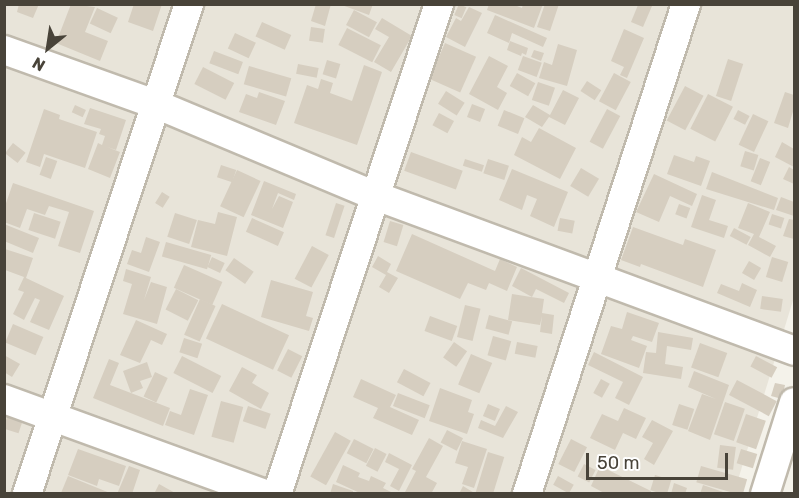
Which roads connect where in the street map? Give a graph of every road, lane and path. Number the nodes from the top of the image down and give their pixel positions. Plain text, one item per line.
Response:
1 (189, 4) edge
2 (439, 4) edge
3 (686, 4) edge
4 (4, 50) edge
5 (158, 105) junction
6 (376, 196) junction
7 (597, 279) junction
8 (795, 351) edge
9 (4, 399) edge
10 (795, 402) edge
11 (53, 417) junction
12 (27, 494) edge
13 (265, 494) edge
14 (277, 494) edge
15 (527, 494) edge
16 (765, 494) edge

1 - 5 street
2 - 6 street
3 - 7 street
4 - 5 street
5 - 6 street
5 - 11 street
6 - 7 street
6 - 14 street
7 - 8 street
7 - 15 street
9 - 11 street
10 - 16 street
11 - 12 street
11 - 13 street

